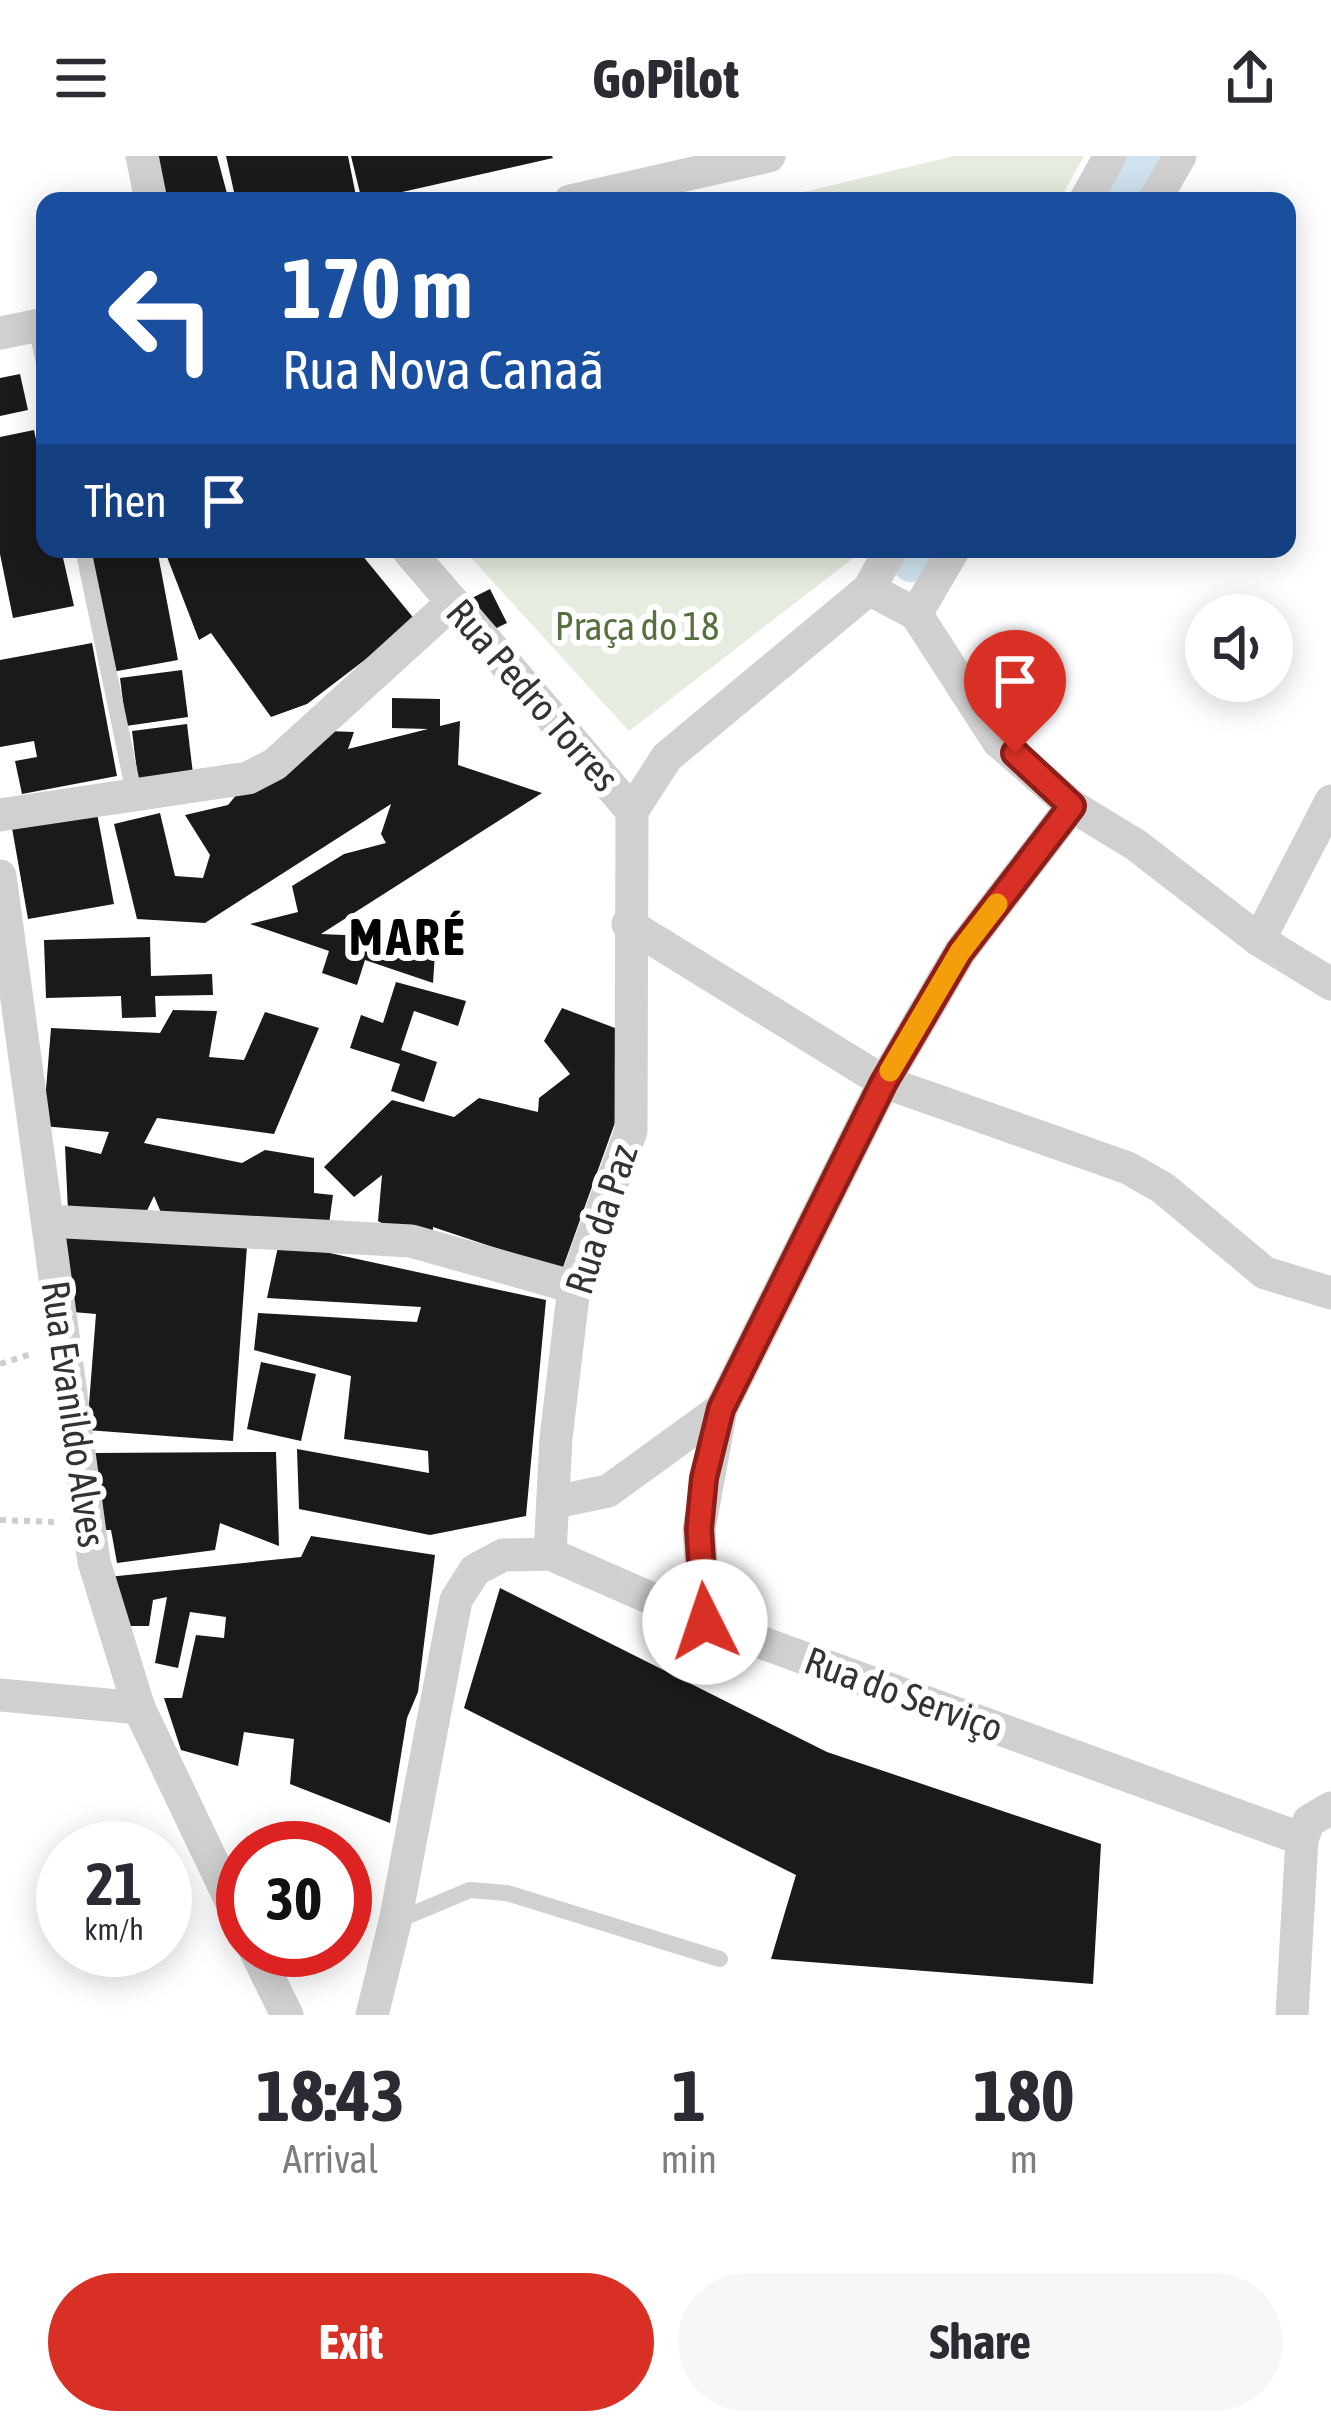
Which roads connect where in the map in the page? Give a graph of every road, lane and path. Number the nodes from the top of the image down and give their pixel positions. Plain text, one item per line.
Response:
1 (142, 156) edge
2 (769, 156) edge
3 (1110, 156) edge
4 (1180, 156) edge
5 (690, 164) edge
6 (149, 192) edge
7 (599, 192) edge
8 (1089, 192) edge
9 (1159, 192) edge
10 (36, 326) edge
11 (0, 333) edge
12 (85, 558) edge
13 (415, 558) edge
14 (886, 558) edge
15 (949, 558) edge
16 (869, 589) junction
17 (453, 602) junction
18 (916, 614) junction
19 (135, 799) junction
20 (1331, 801) edge
21 (1072, 806) junction
22 (632, 811) junction
23 (0, 815) edge
24 (0, 876) edge
25 (628, 924) junction
26 (1259, 940) junction
27 (1331, 984) edge
28 (884, 1082) junction
29 (48, 1221) junction
30 (574, 1287) junction
31 (1331, 1293) edge
32 (721, 1409) junction
33 (555, 1502) junction
34 (0, 1520) edge
35 (88, 1523) junction
36 (550, 1554) junction
37 (705, 1622) junction
38 (0, 1695) edge
39 (139, 1708) junction
40 (1313, 1824) edge
41 (216, 1869) edge
42 (395, 1922) junction
43 (720, 1959) dead end
44 (267, 1977) edge
45 (286, 2015) edge
46 (372, 2015) edge
47 (1292, 2015) edge

1 - 6 street
2 - 5 street
3 - 8 street
4 - 9 street
5 - 7 street
10 - 11 street
12 - 19 lane
13 - 17 street, Rua Pedro Torres
14 - 16 street
15 - 18 street
16 - 18 street
16 - 22 street, Rua Pedro Torres
17 - 19 street
17 - 22 street, Rua Pedro Torres
18 - 21 street
19 - 23 street
20 - 26 street
21 - 26 street
21 - 28 street
22 - 25 street, Rua da Paz
24 - 29 street, Rua Evanildo Alves
25 - 28 street
25 - 30 street, Rua da Paz
26 - 27 street
28 - 31 street
28 - 32 street
29 - 30 street
29 - 35 street, Rua Evanildo Alves
30 - 33 street, Rua da Paz
32 - 33 street
32 - 37 street
33 - 36 street, Rua da Paz
34 - 35 path
35 - 39 street, Rua Evanildo Alves
36 - 37 street, Rua do Serviço
36 - 42 street
37 - 40 street, Rua do Serviço
38 - 39 street
39 - 41 street, Rua Evanildo Alves
40 - 47 street
42 - 43 lane
42 - 46 street
44 - 45 street

